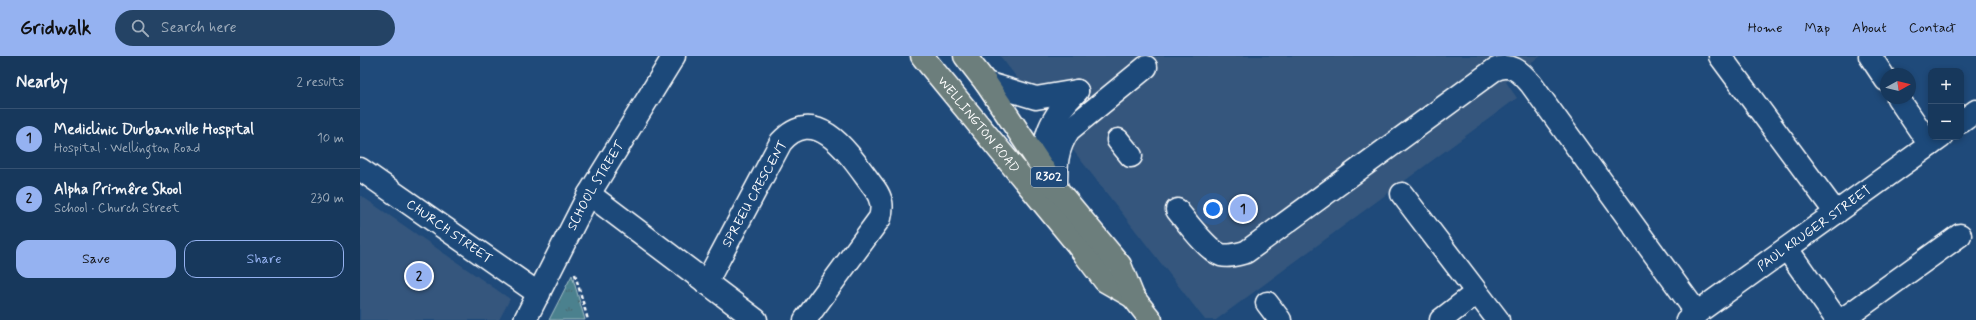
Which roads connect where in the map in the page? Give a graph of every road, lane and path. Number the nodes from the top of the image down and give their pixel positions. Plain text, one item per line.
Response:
1 (674, 56) edge
2 (922, 56) edge
3 (965, 56) edge
4 (1720, 56) edge
5 (1870, 56) edge
6 (1146, 67) dead end
7 (1880, 71) edge
8 (986, 83) junction
9 (1903, 104) edge
10 (1976, 112) edge
11 (1964, 120) edge
12 (1935, 141) edge
13 (360, 169) edge
14 (1044, 170) junction
15 (589, 194) junction
16 (1402, 194) dead end
17 (1051, 197) junction
18 (1177, 210) dead end
19 (1836, 213) junction
20 (1960, 235) dead end
21 (567, 240) junction
22 (1787, 249) junction
23 (706, 283) junction
24 (1476, 293) junction
25 (539, 294) junction
26 (1267, 303) dead end
27 (1692, 317) edge
28 (525, 320) edge
29 (588, 320) edge
30 (756, 320) edge
31 (805, 320) edge
32 (1151, 320) edge
33 (1280, 320) edge
34 (1441, 320) edge
35 (1498, 320) edge
36 (1837, 320) edge
37 (1842, 320) edge

1 - 15 street, SCHOOL STREET
2 - 17 main road, WELLINGTON ROAD / R302
3 - 8 main road, WELLINGTON ROAD / R302
4 - 19 street
5 - 7 street
6 - 17 street
8 - 14 main road, WELLINGTON ROAD / R302
8 - 14 street
9 - 12 street
10 - 11 street
12 - 19 street, PAUL KRUGER STREET
13 - 25 street, CHURCH STREET
14 - 17 main road, WELLINGTON ROAD / R302
15 - 21 street, SCHOOL STREET
15 - 23 street
16 - 24 street
17 - 32 main road, WELLINGTON ROAD / R302
18 - 27 street
19 - 22 street, PAUL KRUGER STREET
20 - 37 street
21 - 25 street, SCHOOL STREET
21 - 29 path
22 - 27 street, PAUL KRUGER STREET
22 - 36 street
23 - 30 street
23 - 31 street, SPREEU CRESCENT
24 - 34 street
24 - 35 street
25 - 28 street, SCHOOL STREET
26 - 33 street

